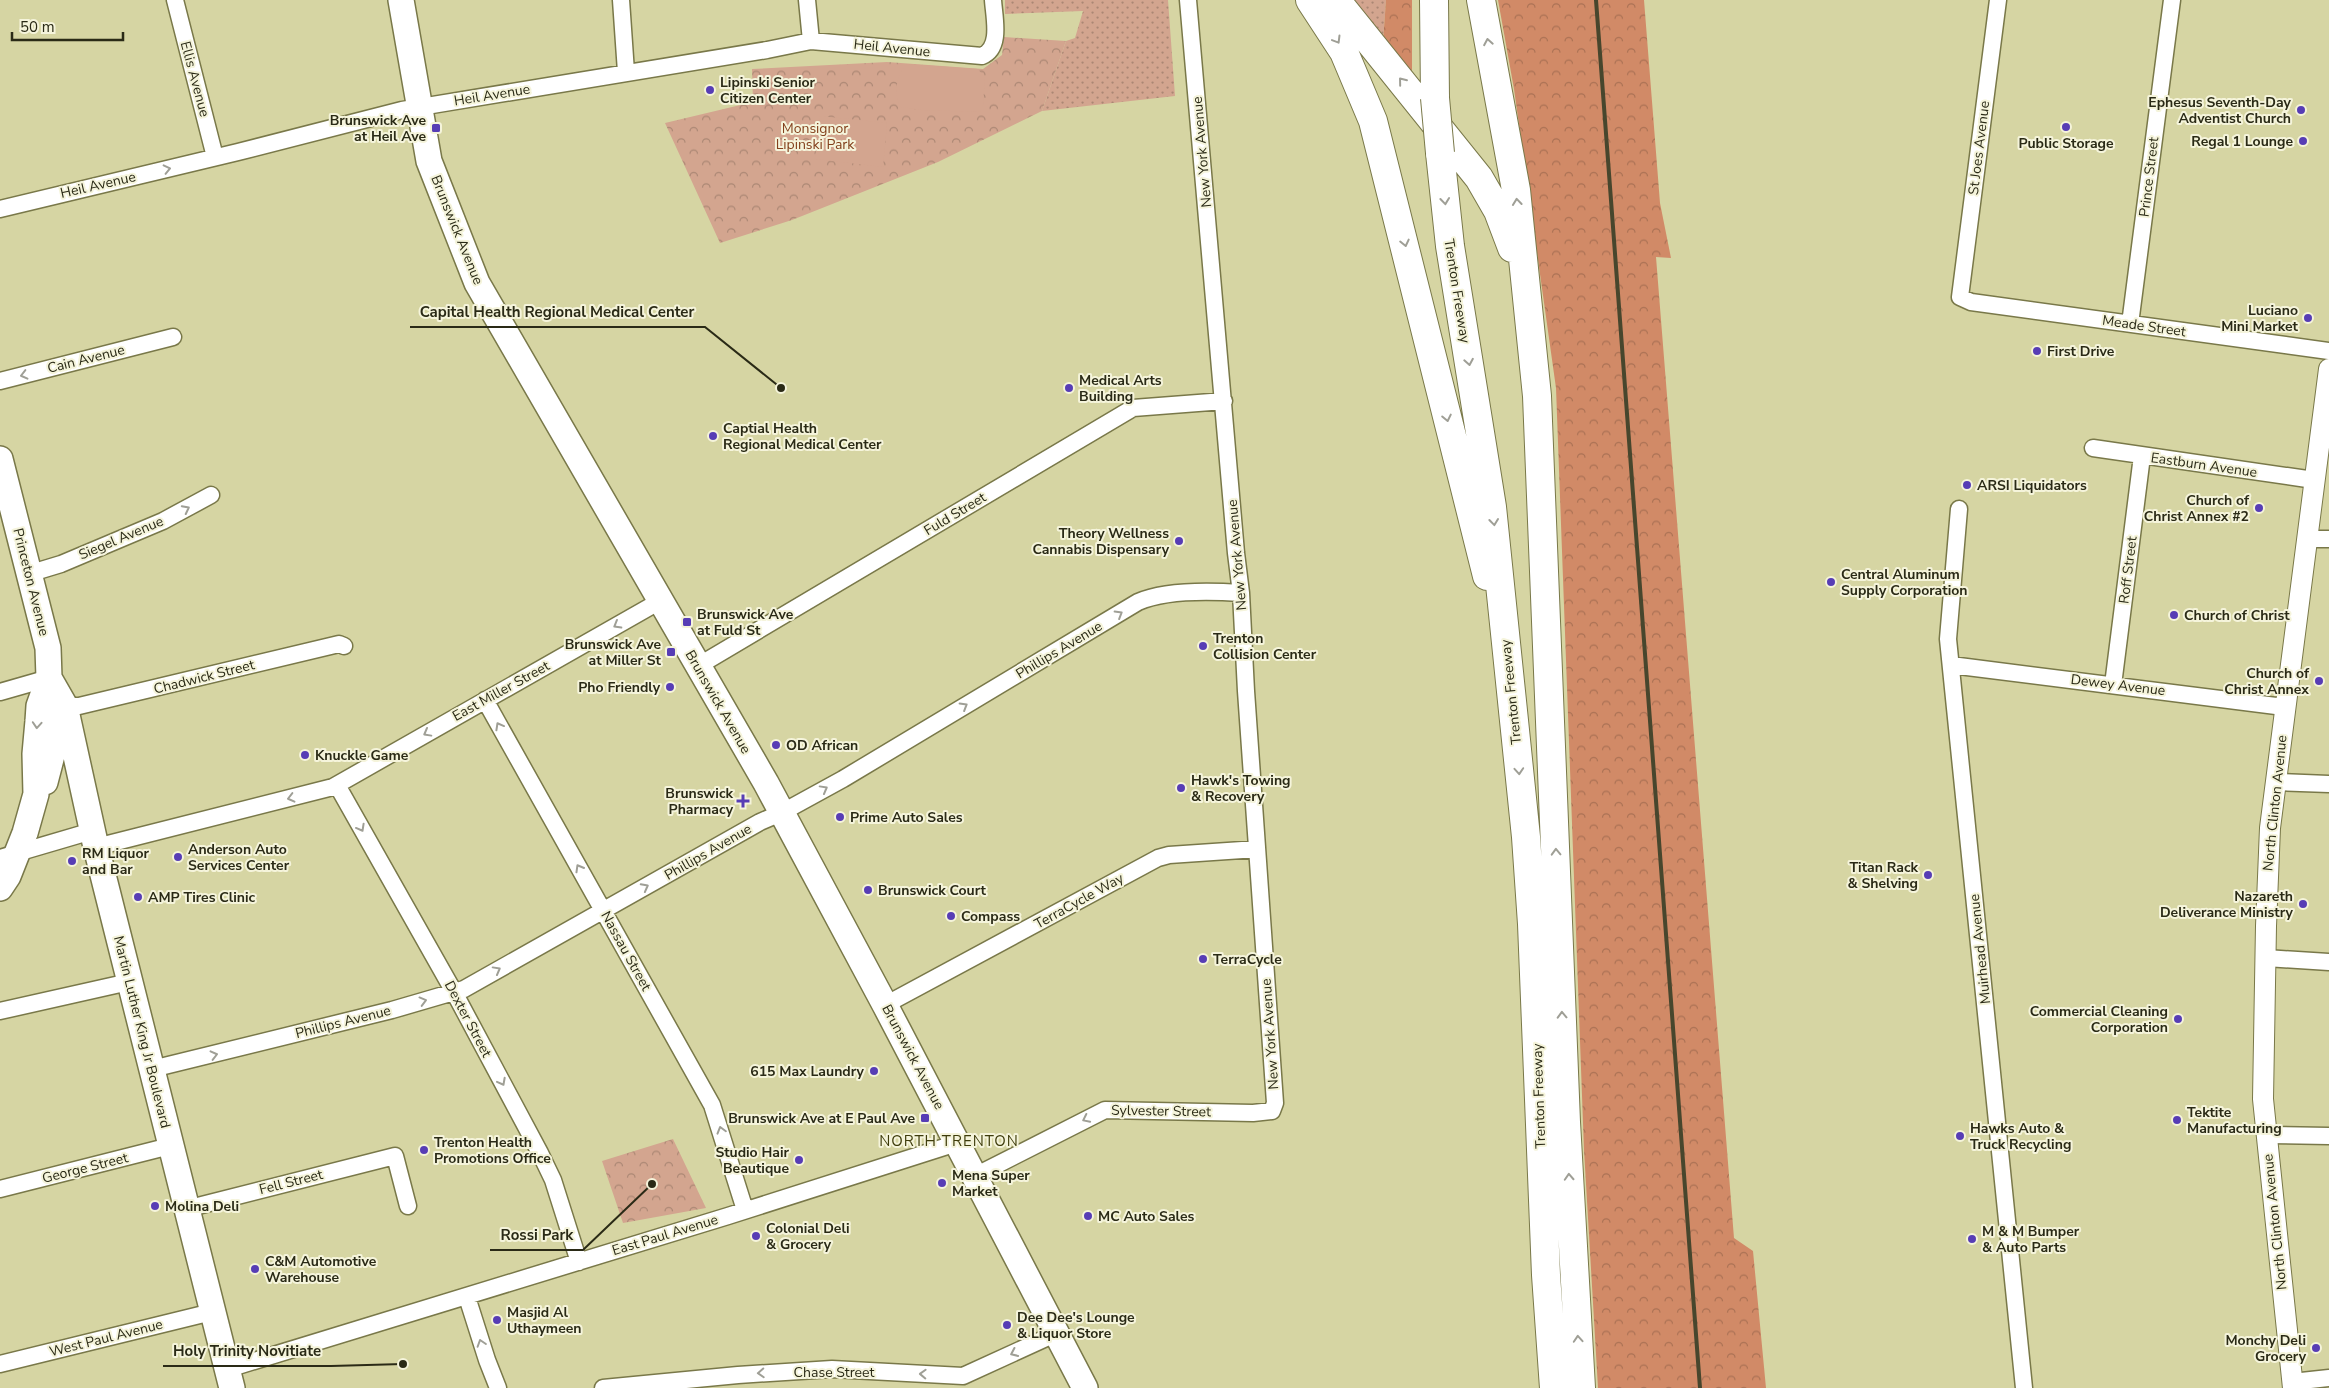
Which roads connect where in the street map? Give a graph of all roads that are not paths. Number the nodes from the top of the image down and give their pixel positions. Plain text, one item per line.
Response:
1 (175, 0) edge
2 (401, 0) edge
3 (621, 0) edge
4 (807, 0) edge
5 (993, 0) edge
6 (1188, 0) edge
7 (1310, 0) edge
8 (1336, 0) edge
9 (1434, 0) edge
10 (1481, 0) edge
11 (1998, 0) edge
12 (2172, 0) edge
13 (811, 41) junction
14 (626, 72) junction
15 (419, 107) junction
16 (215, 157) junction
17 (0, 209) edge
18 (1526, 285) junction
19 (1960, 297) joint
20 (2130, 324) junction
21 (173, 337) dead end
22 (2329, 351) edge
23 (2329, 369) edge
24 (0, 381) edge
25 (1224, 400) junction
26 (2093, 448) dead end
27 (2142, 456) junction
28 (0, 458) edge
29 (2314, 480) junction
30 (211, 495) dead end
31 (1959, 509) dead end
32 (2308, 539) junction
33 (2329, 540) edge
34 (28, 574) junction
35 (1241, 593) junction
36 (660, 601) junction
37 (1504, 633) junction
38 (344, 646) dead end
39 (1951, 665) junction
40 (698, 666) junction
41 (49, 678) junction
42 (2113, 685) junction
43 (0, 692) edge
44 (485, 700) junction
45 (64, 706) junction
46 (2284, 706) junction
47 (2276, 782) junction
48 (340, 783) junction
49 (2329, 784) edge
50 (36, 794) junction
51 (781, 813) junction
52 (94, 839) junction
53 (1257, 849) junction
54 (9, 855) edge
55 (0, 888) edge
56 (603, 910) junction
57 (2266, 958) junction
58 (2329, 962) edge
59 (129, 982) junction
60 (454, 992) junction
61 (885, 1005) junction
62 (0, 1011) edge
63 (152, 1069) junction
64 (1272, 1111) joint
65 (2266, 1135) junction
66 (2329, 1136) edge
67 (958, 1143) junction
68 (170, 1146) junction
69 (975, 1176) junction
70 (0, 1190) edge
71 (408, 1206) dead end
72 (186, 1209) junction
73 (745, 1210) junction
74 (579, 1262) junction
75 (467, 1297) junction
76 (212, 1312) junction
77 (1057, 1333) junction
78 (0, 1364) edge
79 (2329, 1378) edge
80 (230, 1379) edge
81 (2293, 1385) edge
82 (498, 1388) edge
83 (603, 1388) edge
84 (1085, 1388) edge
85 (1554, 1388) edge
86 (1581, 1388) edge
87 (2024, 1388) edge

1 - 16 street, Ellis Avenue
2 - 15 main road, Brunswick Avenue
3 - 14 street
4 - 13 street
5 - 13 street, Heil Avenue
6 - 25 street, New York Avenue
7 -> 37 highway
18 -> 8 highway
9 -> 37 highway, Trenton Freeway, bridge
18 -> 10 highway, Trenton Freeway
11 - 19 street, St Joes Avenue
12 - 20 street, Prince Street
13 - 14 street, Heil Avenue
14 - 15 street, Heil Avenue
15 - 16 street, Heil Avenue
15 - 36 main road, Brunswick Avenue
17 -> 16 street, Heil Avenue
86 -> 18 highway, Trenton Freeway
19 - 20 street, Meade Street
20 - 22 street, Meade Street
21 -> 24 street, Cain Avenue
23 - 29 street, North Clinton Avenue
25 - 35 street, New York Avenue
25 - 40 street, Fuld Street
26 - 27 street, Eastburn Avenue
27 - 29 street, Eastburn Avenue
27 - 42 street, Roff Street
28 - 34 main road, Princeton Avenue
29 - 32 street, North Clinton Avenue
34 -> 30 street, Siegel Avenue
31 - 39 street, Muirhead Avenue
32 - 33 street
32 - 46 street, North Clinton Avenue
34 - 41 main road, Princeton Avenue
51 -> 35 street, Phillips Avenue
35 - 53 street, New York Avenue
36 - 40 main road, Brunswick Avenue
36 -> 44 street, East Miller Street
37 -> 85 highway, Trenton Freeway
38 - 45 street, Chadwick Street
39 - 42 street, Dewey Avenue
39 - 87 street, Muirhead Avenue
40 - 51 main road, Brunswick Avenue
41 - 43 street
41 - 45 main road, Martin Luther King Jr Boulevard
41 -> 50 main road
42 - 46 street, Dewey Avenue
44 -> 48 street, East Miller Street
56 -> 44 street, Nassau Street
45 - 50 main road
45 - 52 main road, Martin Luther King Jr Boulevard
46 - 47 street, North Clinton Avenue
47 - 49 street
47 - 57 street, North Clinton Avenue
48 -> 52 street, East Miller Street
48 -> 60 street, Dexter Street
50 - 54 main road
56 -> 51 street, Phillips Avenue
51 - 61 main road, Brunswick Avenue
52 - 54 street, East Miller Street
52 - 59 main road, Martin Luther King Jr Boulevard
53 - 61 street, TerraCycle Way
53 - 64 street, New York Avenue
54 - 55 main road
60 -> 56 street, Phillips Avenue
73 -> 56 street, Nassau Street
57 - 58 street
57 - 65 street, North Clinton Avenue
59 - 62 street
59 - 63 main road, Martin Luther King Jr Boulevard
63 -> 60 street, Phillips Avenue
60 -> 74 street, Dexter Street
61 - 67 main road, Brunswick Avenue
63 - 68 main road, Martin Luther King Jr Boulevard
64 -> 69 street, Sylvester Street
65 - 66 street
65 - 81 street, North Clinton Avenue
67 - 69 main road, Brunswick Avenue
67 - 73 street, East Paul Avenue
68 - 70 street, George Street
68 - 72 main road, Martin Luther King Jr Boulevard
69 - 77 main road, Brunswick Avenue
71 - 72 street, Fell Street
72 - 76 main road, Martin Luther King Jr Boulevard
73 - 74 street, East Paul Avenue
74 - 75 street, East Paul Avenue
75 - 80 street, East Paul Avenue
82 -> 75 street
76 - 78 street, West Paul Avenue
76 - 80 main road, Martin Luther King Jr Boulevard
77 -> 83 street, Chase Street
77 - 84 main road, Brunswick Avenue
79 - 81 street

